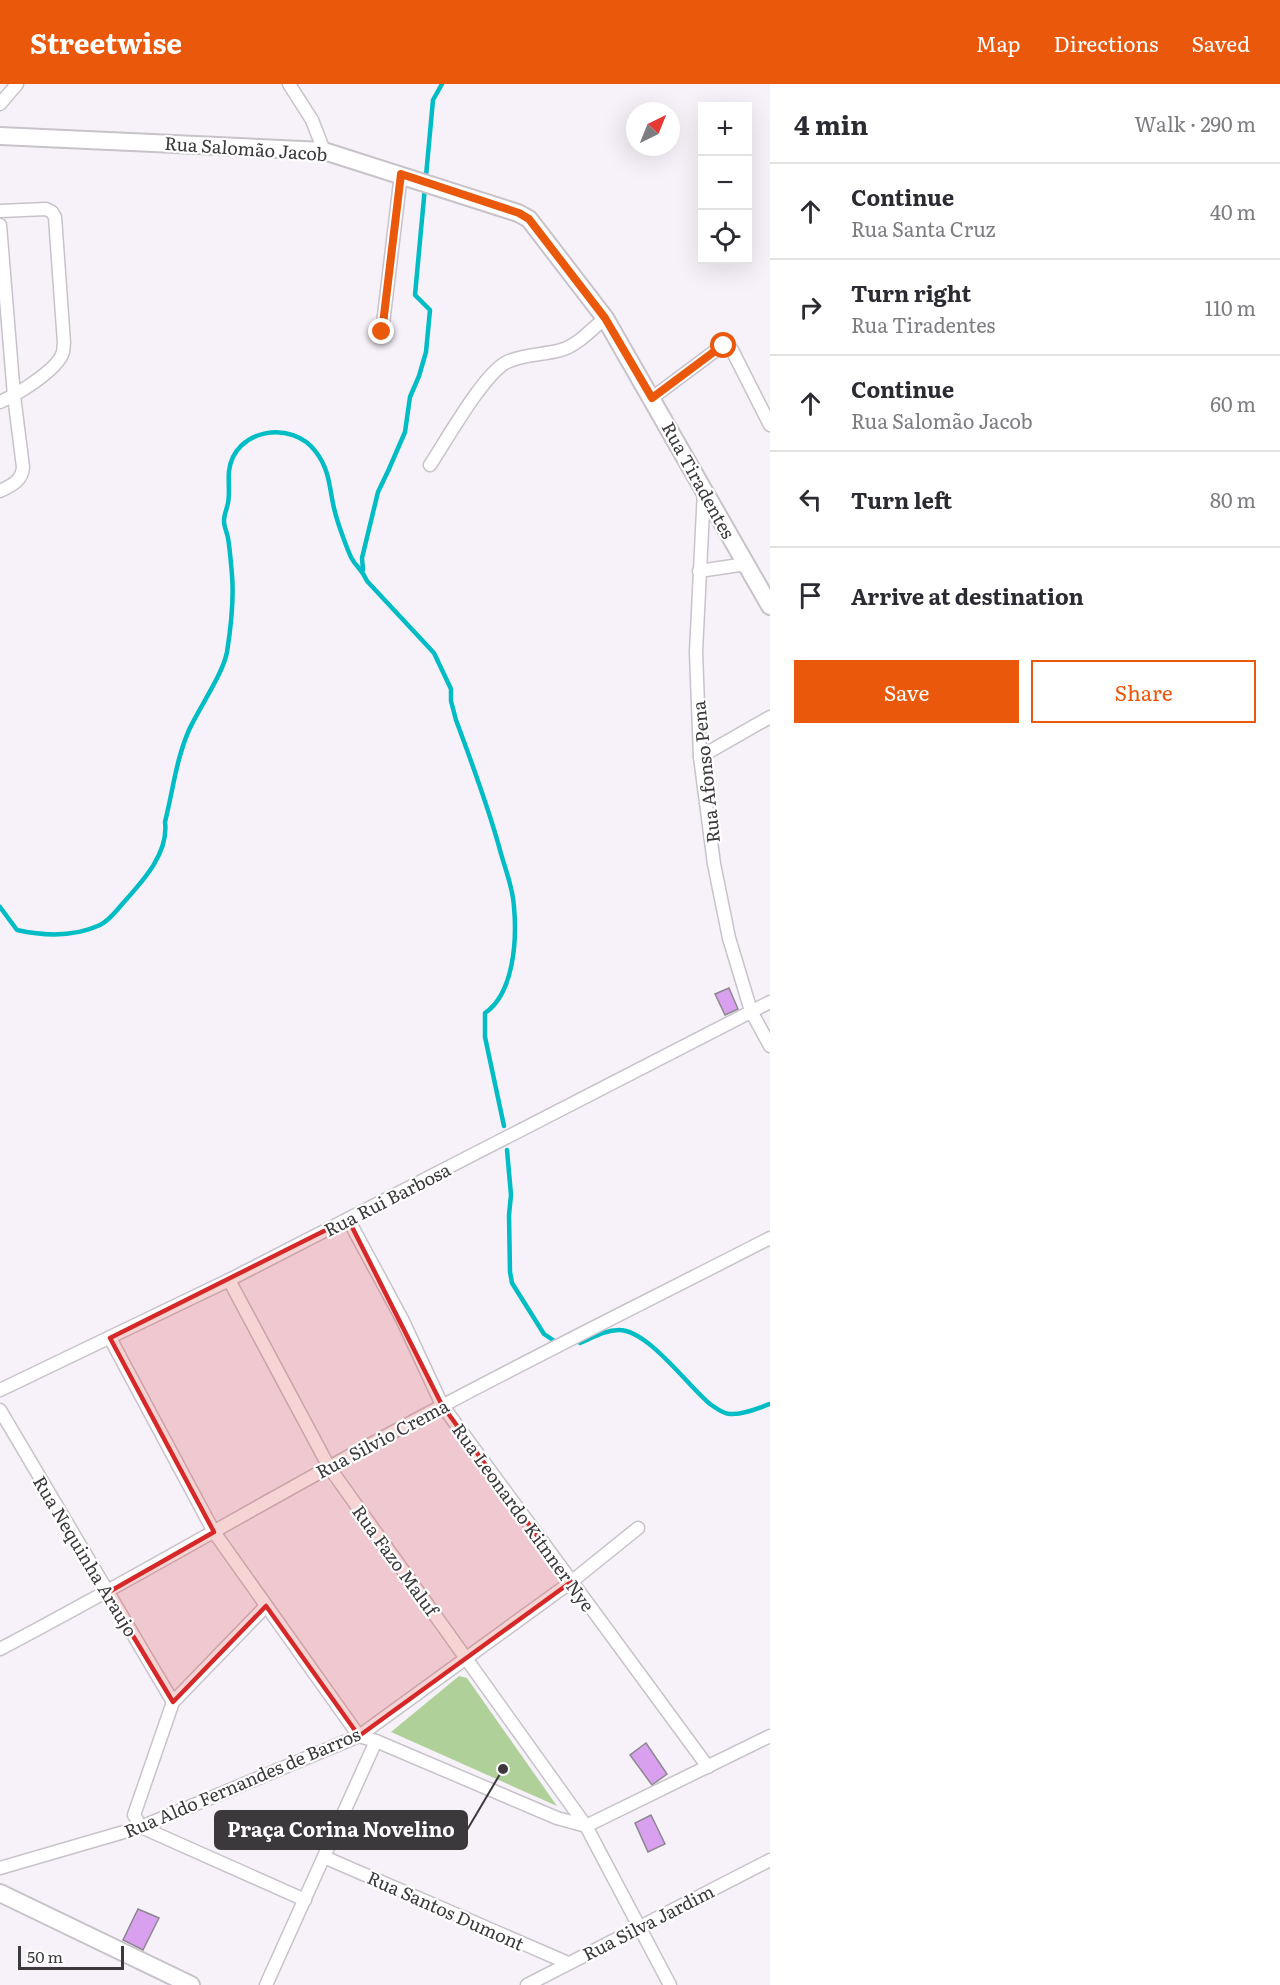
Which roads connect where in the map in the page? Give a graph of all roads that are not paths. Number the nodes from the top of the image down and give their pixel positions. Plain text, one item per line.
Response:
1 (17, 84) edge
2 (289, 84) edge
3 (0, 104) edge
4 (0, 136) edge
5 (324, 151) junction
6 (401, 174) junction
7 (0, 211) edge
8 (519, 213) joint
9 (0, 225) edge
10 (3, 311) edge
11 (605, 318) junction
12 (382, 332) dead end
13 (14, 396) junction
14 (652, 398) junction
15 (0, 402) edge
16 (770, 425) edge
17 (430, 465) dead end
18 (704, 488) junction
19 (0, 492) edge
20 (746, 564) junction
21 (699, 571) junction
22 (770, 606) edge
23 (770, 717) edge
24 (700, 758) junction
25 (770, 1002) edge
26 (751, 1011) junction
27 (770, 1046) edge
28 (348, 1220) junction
29 (770, 1238) edge
30 (229, 1280) junction
31 (110, 1338) junction
32 (0, 1389) edge
33 (442, 1405) junction
34 (0, 1410) edge
35 (329, 1467) junction
36 (638, 1528) dead end
37 (214, 1532) junction
38 (571, 1582) junction
39 (107, 1593) junction
40 (266, 1606) junction
41 (0, 1649) edge
42 (467, 1658) junction
43 (173, 1702) junction
44 (359, 1736) junction
45 (770, 1736) edge
46 (376, 1741) junction
47 (708, 1767) junction
48 (586, 1826) junction
49 (141, 1827) junction
50 (324, 1857) junction
51 (770, 1860) edge
52 (0, 1868) edge
53 (0, 1893) edge
54 (305, 1900) junction
55 (638, 1927) junction
56 (568, 1963) junction
57 (191, 1985) edge
58 (266, 1985) edge
59 (526, 1985) edge
60 (669, 1985) edge

1 - 3 street
2 - 5 street
4 - 5 street, Rua Salomão Jacob
5 - 6 street, Rua Salomão Jacob
6 - 8 street, Rua Salomão Jacob
6 - 12 street
7 - 13 street
8 - 11 street, Rua Tiradentes
9 - 10 street
10 - 13 street
11 - 14 street, Rua Tiradentes
11 - 17 street
13 - 15 street
13 - 19 street
14 - 16 street
14 - 18 street, Rua Tiradentes
18 - 20 street, Rua Tiradentes
18 - 21 street, Rua Afonso Pena
20 - 21 street
20 - 22 street, Rua Tiradentes
21 - 24 street, Rua Afonso Pena
23 - 24 street
24 - 26 street, Rua Afonso Pena
25 - 26 street, Rua Rui Barbosa
26 - 27 street, Rua Afonso Pena
26 - 28 street, Rua Rui Barbosa
28 - 30 street, Rua Rui Barbosa
28 - 33 street, Rua Leonardo Kitnner Nye
29 - 33 street, Rua Silvio Crema
30 - 31 street, Rua Rui Barbosa
30 - 35 street, Rua Fazo Maluf
31 - 32 street, Rua Rui Barbosa
31 - 37 street
33 - 35 street, Rua Silvio Crema
33 - 38 street, Rua Leonardo Kitnner Nye
34 - 39 street, Rua Nequinha Araujo
35 - 37 street, Rua Silvio Crema
35 - 42 street, Rua Fazo Maluf
36 - 38 street, Rua Aldo Fernandes de Barros
37 - 39 street, Rua Silvio Crema
37 - 40 street
38 - 42 street, Rua Aldo Fernandes de Barros
38 - 47 street, Rua Leonardo Kitnner Nye
39 - 41 street, Rua Silvio Crema
39 - 43 street, Rua Nequinha Araujo
40 - 43 street
40 - 44 street
42 - 44 street, Rua Aldo Fernandes de Barros
42 - 48 street, Rua Fazo Maluf
43 - 49 street
44 - 46 street
44 - 49 street, Rua Aldo Fernandes de Barros
45 - 47 street
46 - 48 street
46 - 50 street
47 - 48 street
48 - 55 street, Rua Fazo Maluf
49 - 52 street, Rua Aldo Fernandes de Barros
49 - 54 street
50 - 54 street
50 - 56 street, Rua Santos Dumont
51 - 55 street, Rua Silva Jardim
53 - 57 street
54 - 58 street
55 - 56 street, Rua Silva Jardim
55 - 60 street, Rua Fazo Maluf
56 - 59 street, Rua Silva Jardim

